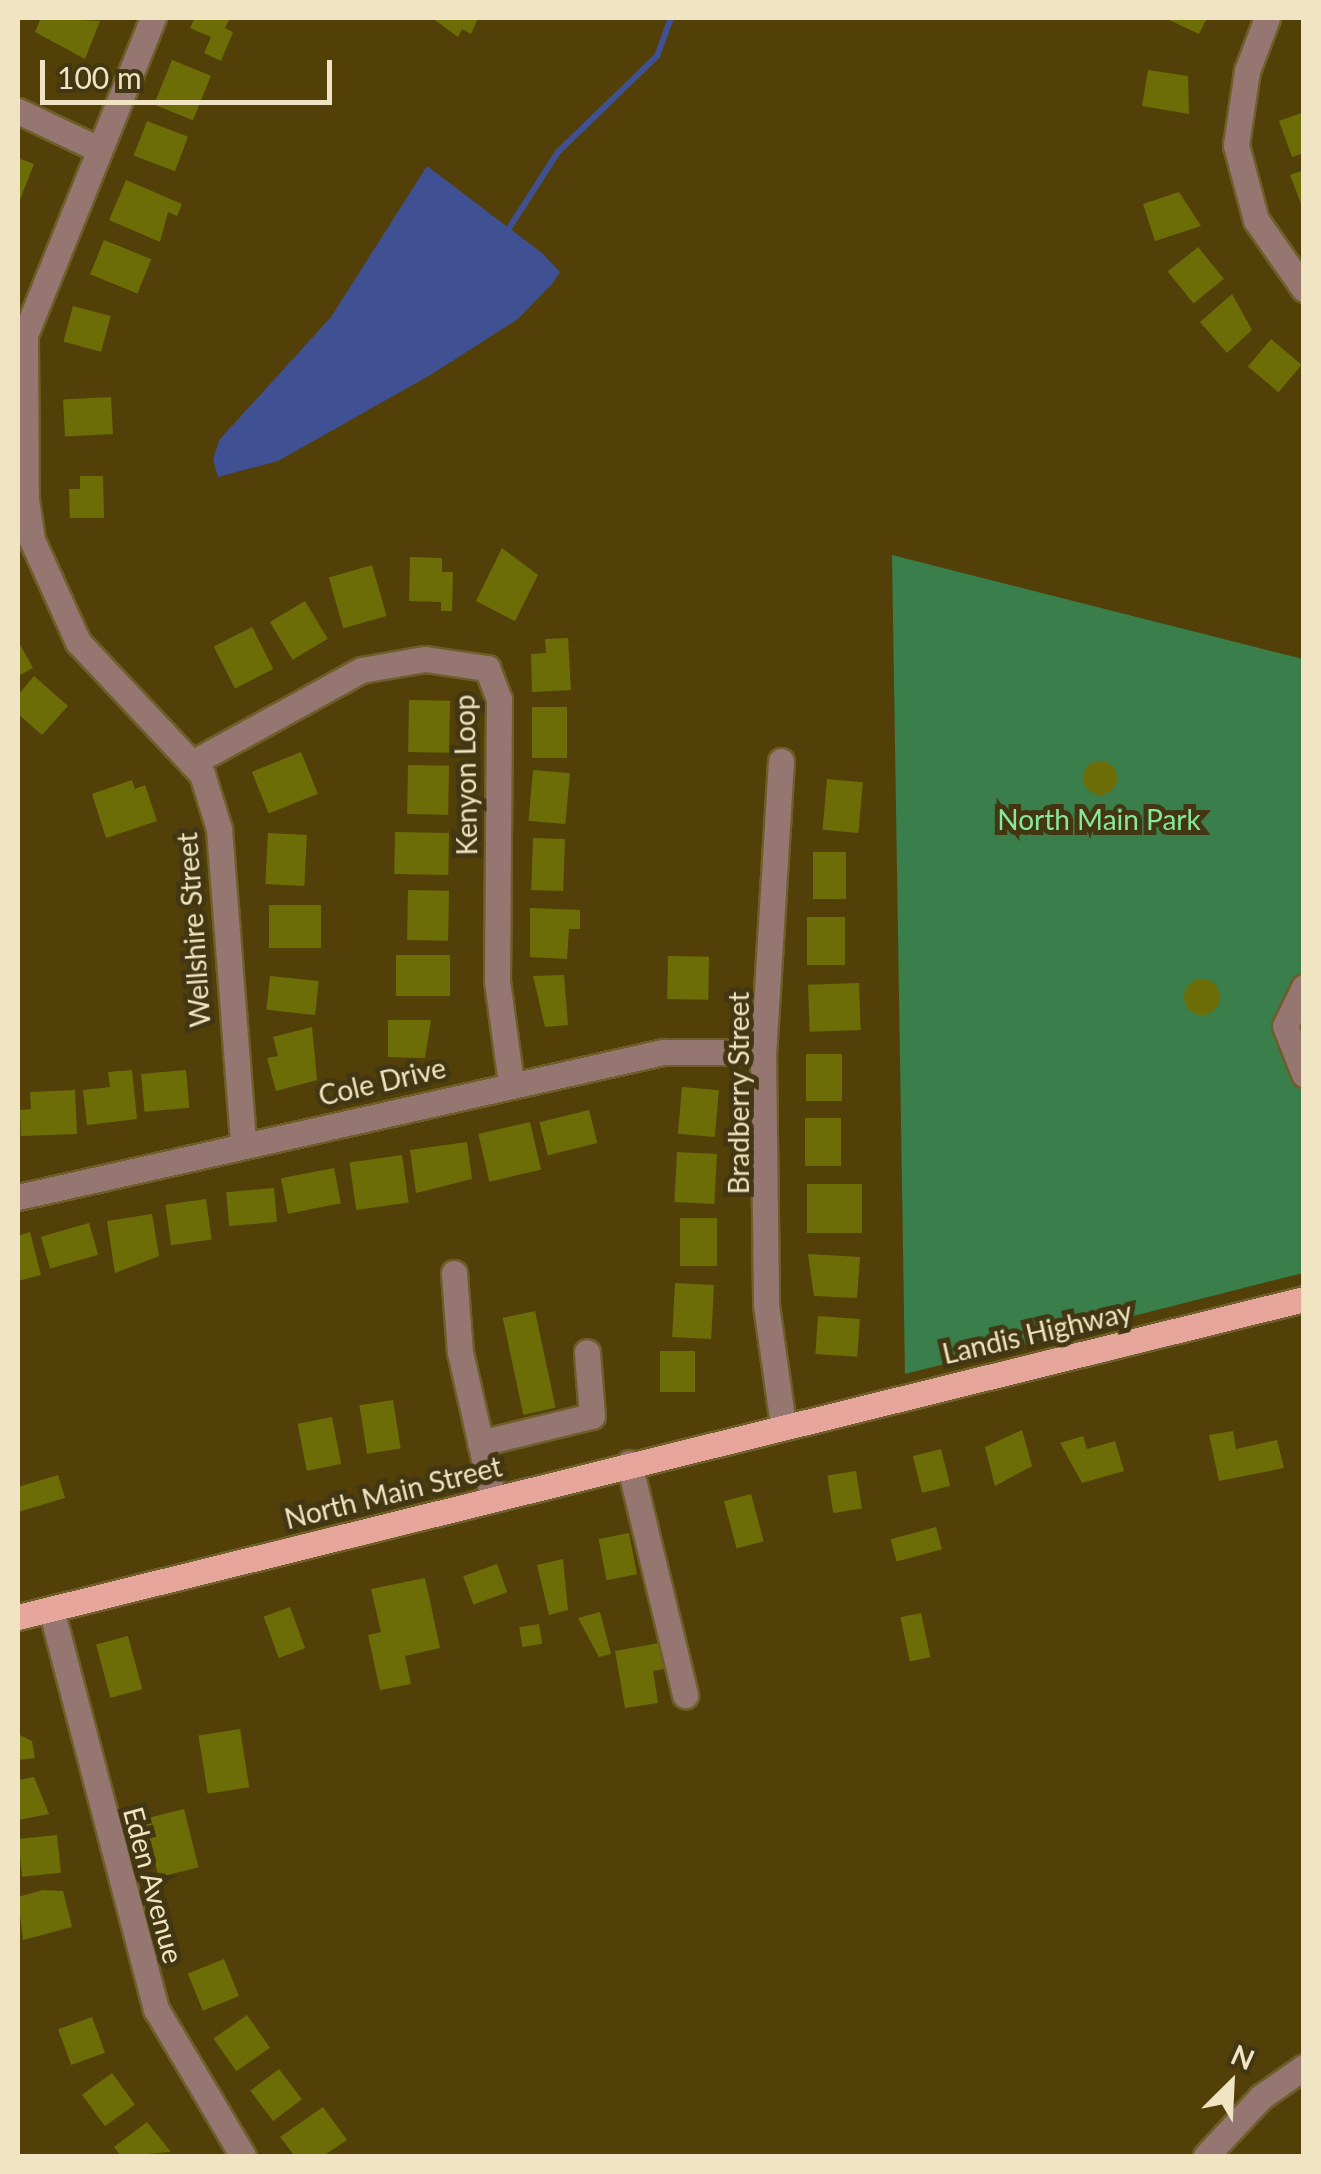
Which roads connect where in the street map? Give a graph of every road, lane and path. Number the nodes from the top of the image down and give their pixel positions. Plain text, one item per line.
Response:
1 (152, 18) edge
2 (1267, 18) edge
3 (18, 112) edge
4 (96, 148) junction
5 (1304, 290) edge
6 (781, 761) dead end
7 (192, 763) junction
8 (1304, 987) edge
9 (764, 1052) junction
10 (1304, 1074) edge
11 (512, 1082) junction
12 (243, 1144) junction
13 (18, 1198) edge
14 (454, 1273) dead end
15 (1304, 1299) edge
16 (586, 1352) dead end
17 (784, 1424) junction
18 (480, 1443) junction
19 (628, 1463) junction
20 (493, 1498) junction
21 (50, 1609) junction
22 (18, 1617) edge
23 (686, 1695) dead end
24 (1304, 2067) edge
25 (243, 2156) edge
26 (1206, 2156) edge

1 - 4 street, Wellshire Street
2 - 5 street
3 - 4 street
4 - 7 street, Wellshire Street
6 - 9 street, Bradberry Street
7 - 11 street, Kenyon Loop
7 - 12 street, Wellshire Street
8 - 10 street
9 - 11 street, Cole Drive
9 - 17 street, Bradberry Street
11 - 12 street, Cole Drive
12 - 13 street, Cole Drive
14 - 18 street
15 - 17 main road, Landis Highway
16 - 18 street
17 - 19 main road, North Main Street
18 - 20 street
19 - 20 main road, North Main Street
19 - 23 street
20 - 21 main road, North Main Street
21 - 22 main road, North Main Street
21 - 25 street, Eden Avenue
24 - 26 street

